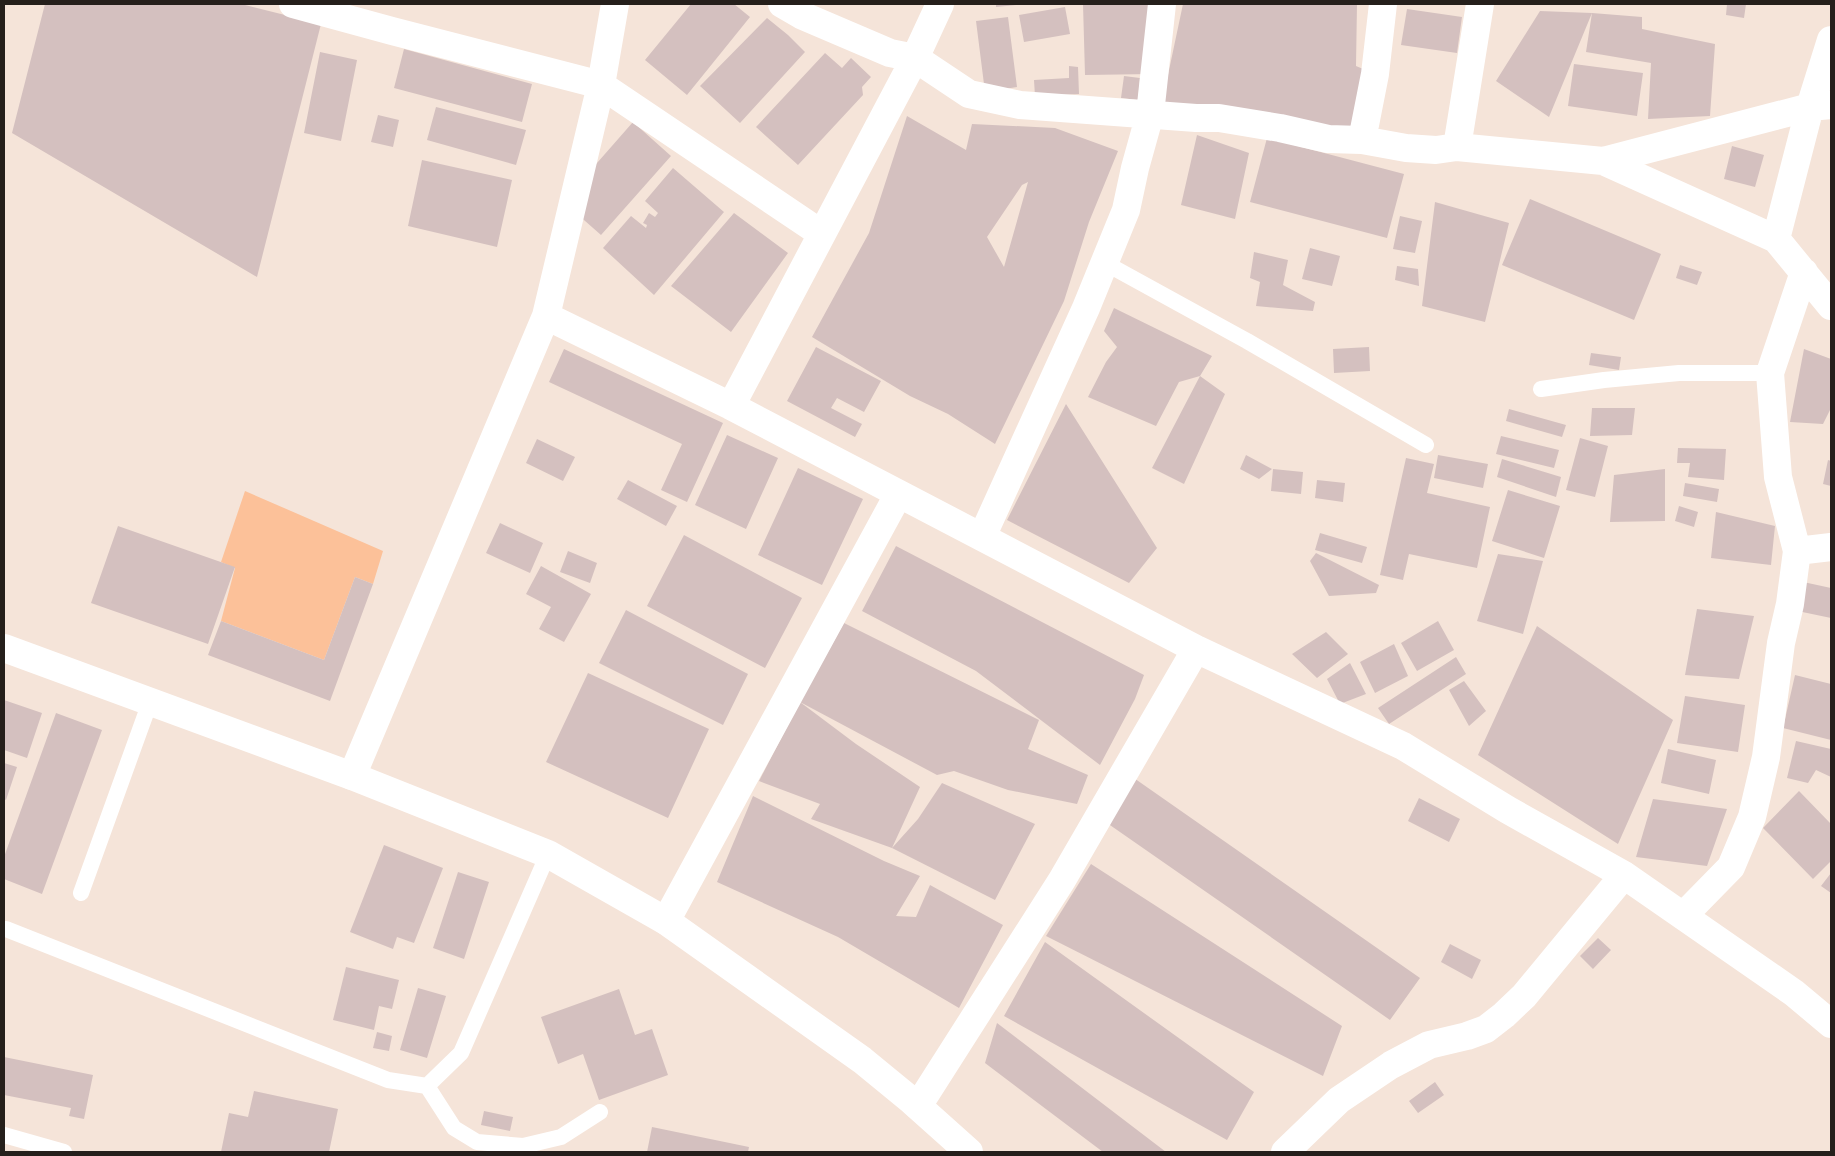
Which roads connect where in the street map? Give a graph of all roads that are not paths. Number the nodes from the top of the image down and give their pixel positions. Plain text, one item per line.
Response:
1 (293, 4) edge
2 (615, 4) edge
3 (782, 4) edge
4 (940, 4) edge
5 (1162, 4) edge
6 (1383, 4) edge
7 (1480, 4) edge
8 (1831, 40) edge
9 (915, 58) junction
10 (601, 85) junction
11 (1821, 106) edge
12 (1150, 114) junction
13 (1362, 140) junction
14 (1457, 147) junction
15 (1603, 161) junction
16 (822, 234) junction
17 (1776, 239) junction
18 (1105, 263) junction
19 (1804, 272) junction
20 (1830, 300) edge
21 (546, 316) junction
22 (1770, 373) junction
23 (1541, 389) dead end
24 (731, 406) junction
25 (1426, 445) dead end
26 (898, 495) junction
27 (982, 537) junction
28 (1831, 547) edge
29 (1797, 552) junction
30 (4, 648) edge
31 (1196, 649) junction
32 (150, 702) junction
33 (352, 776) junction
34 (548, 854) junction
35 (1624, 875) junction
36 (81, 893) dead end
37 (1683, 916) junction
38 (666, 922) junction
39 (6, 929) dead end
40 (1831, 1024) edge
41 (427, 1086) junction
42 (918, 1106) junction
43 (600, 1112) dead end
44 (4, 1135) edge
45 (64, 1152) edge
46 (969, 1152) edge
47 (1284, 1152) edge

1 - 10 main road
2 - 10 main road
3 - 9 main road
4 - 9 main road
5 - 12 main road
6 - 13 main road
7 - 14 main road
8 - 11 main road
9 - 12 main road
9 - 16 main road
10 - 16 main road
10 - 21 main road
11 - 15 main road
11 - 17 main road
12 - 13 main road
12 - 18 main road
13 - 14 main road
14 - 15 main road
15 - 17 main road
16 - 24 main road
17 - 19 main road
18 - 25 lane
18 - 27 main road
19 - 20 main road
19 - 22 main road
21 - 24 main road
21 - 33 main road
22 - 23 lane
22 - 29 main road
24 - 26 main road
26 - 27 main road
26 - 38 main road
27 - 31 main road
28 - 29 main road
29 - 37 main road
30 - 32 main road
31 - 35 main road
31 - 42 main road
32 - 33 main road
32 - 36 lane
33 - 34 main road
34 - 38 main road
34 - 41 lane
35 - 37 main road
35 - 47 main road
37 - 40 main road
38 - 42 main road
39 - 41 lane
41 - 43 lane
42 - 46 main road
44 - 45 lane

